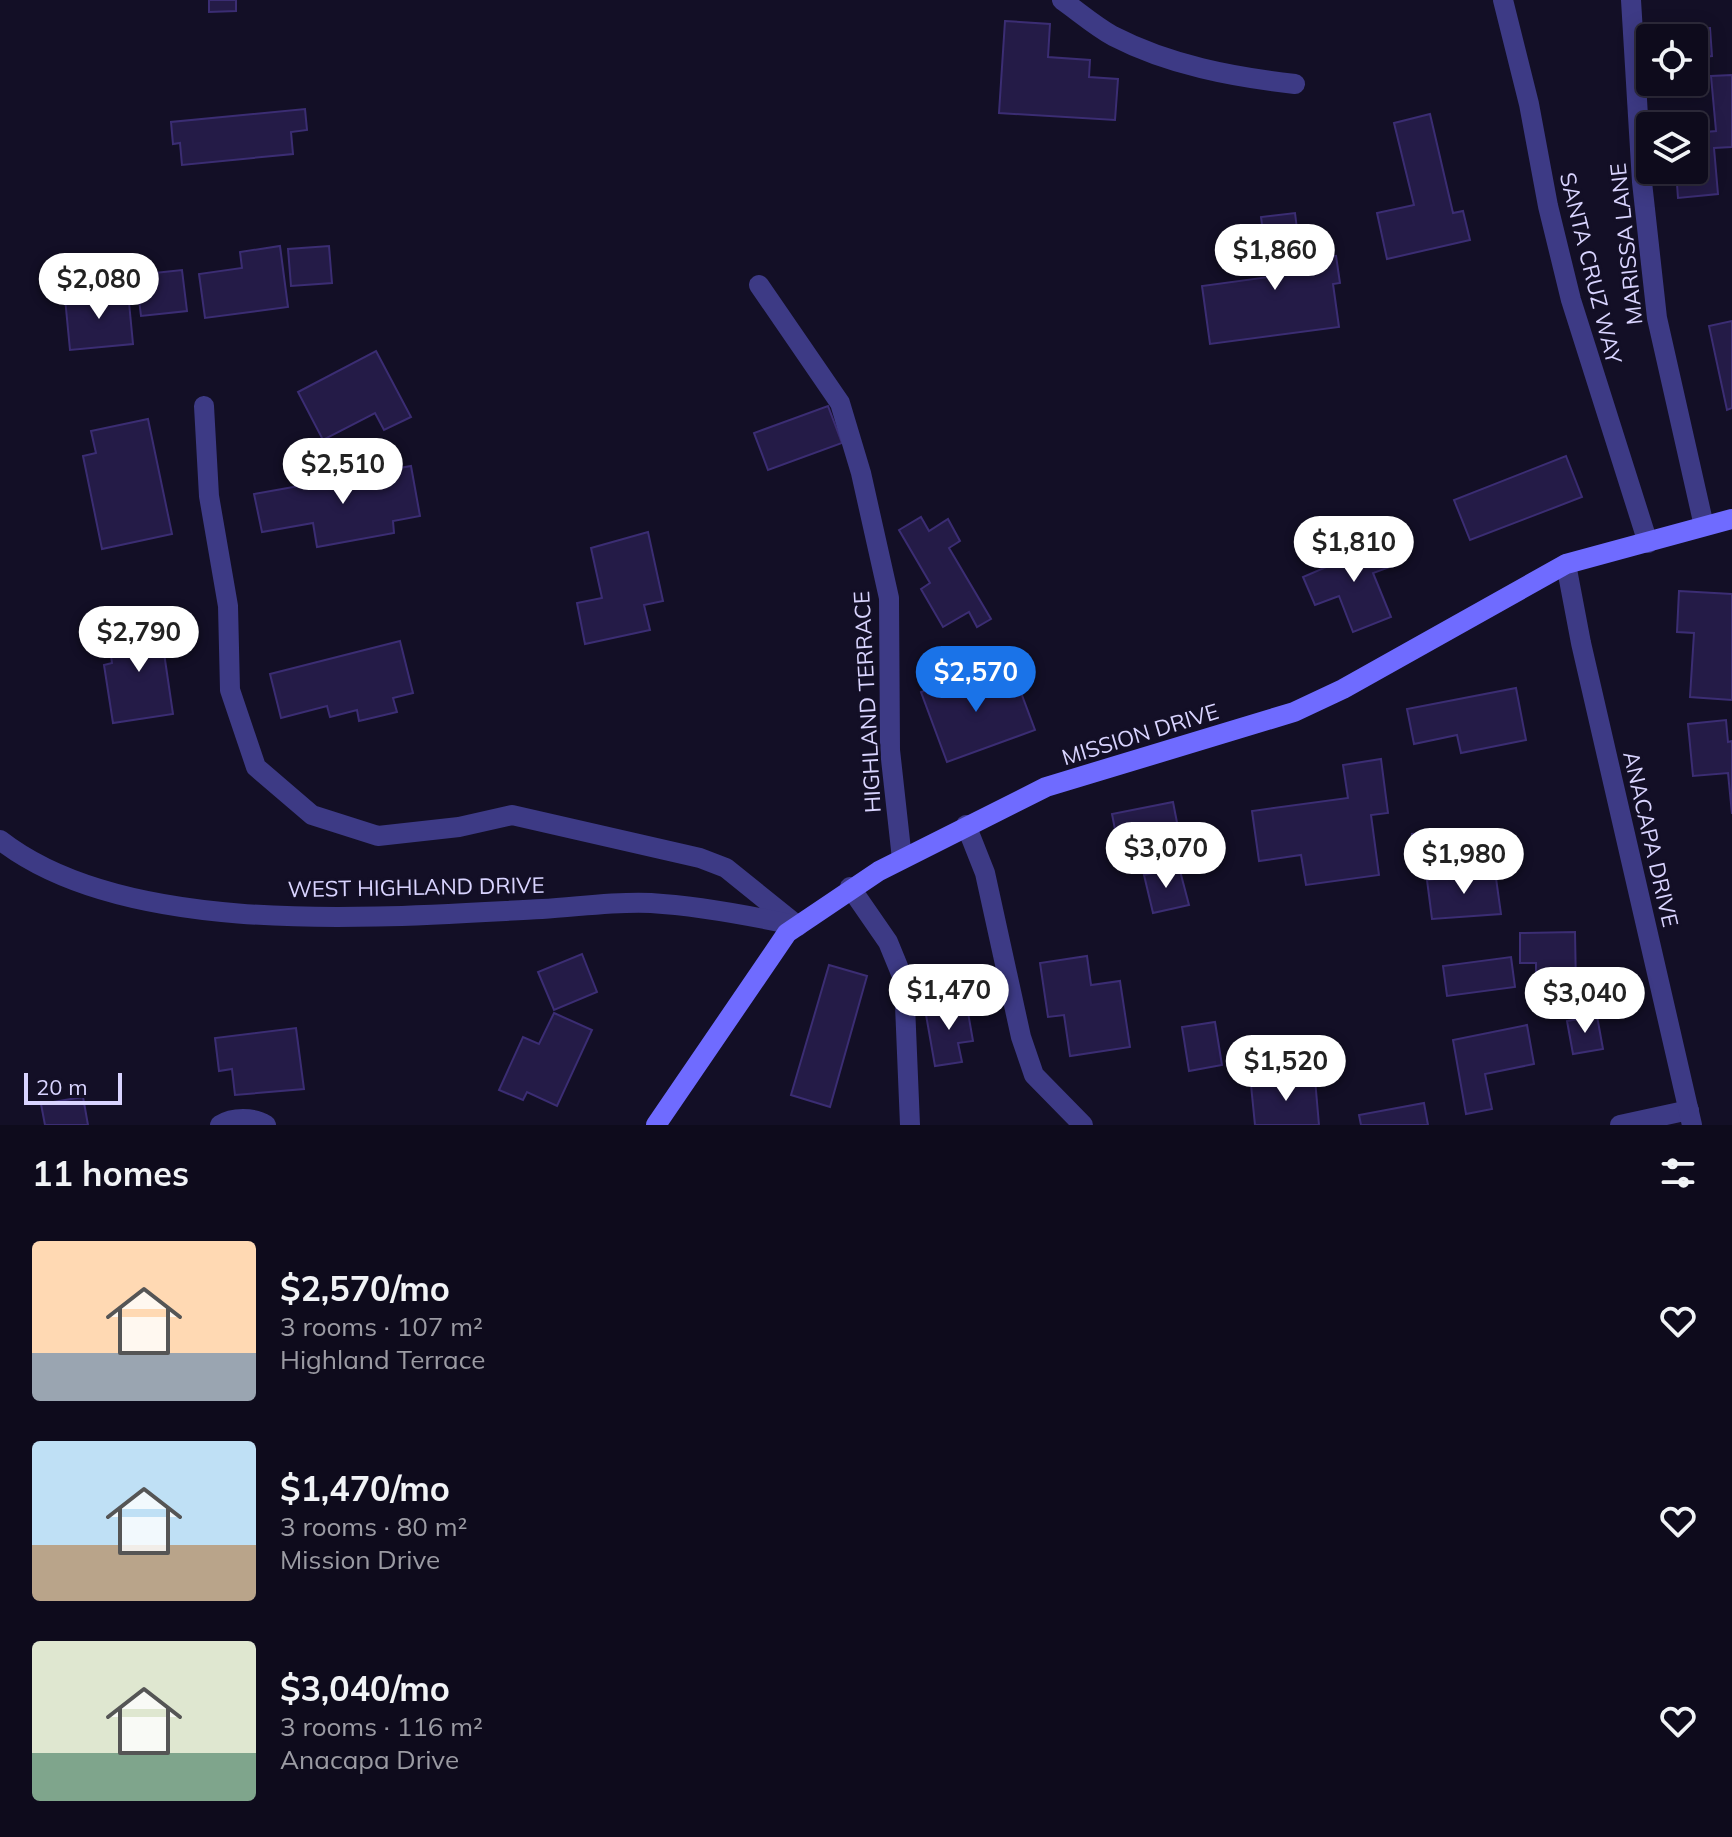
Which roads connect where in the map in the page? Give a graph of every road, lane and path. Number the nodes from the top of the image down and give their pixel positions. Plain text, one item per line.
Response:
1 (1062, 0) edge
2 (1503, 0) edge
3 (1631, 0) edge
4 (1295, 84) dead end
5 (759, 285) dead end
6 (204, 406) dead end
7 (1732, 519) edge
8 (1704, 526) junction
9 (1648, 543) junction
10 (1566, 564) junction
11 (966, 825) junction
12 (0, 840) edge
13 (902, 859) junction
14 (850, 887) junction
15 (798, 926) junction
16 (1691, 1118) edge
17 (220, 1125) edge
18 (266, 1125) edge
19 (656, 1125) edge
20 (910, 1125) edge
21 (1083, 1125) edge
22 (1620, 1125) edge

1 - 4 street
2 - 9 street, SANTA CRUZ WAY
3 - 8 street, MARISSA LANE
5 - 13 street, HIGHLAND TERRACE
6 - 15 street
7 - 8 street, MISSION DRIVE
8 - 9 street, MISSION DRIVE
9 - 10 street, MISSION DRIVE
10 - 11 street, MISSION DRIVE
10 - 16 street, ANACAPA DRIVE
11 - 13 street, MISSION DRIVE
11 - 21 street
12 - 15 street, WEST HIGHLAND DRIVE
13 - 14 street, MISSION DRIVE
14 - 15 street, MISSION DRIVE
14 - 20 street
15 - 19 street, MISSION DRIVE
16 - 22 street
17 - 18 street

